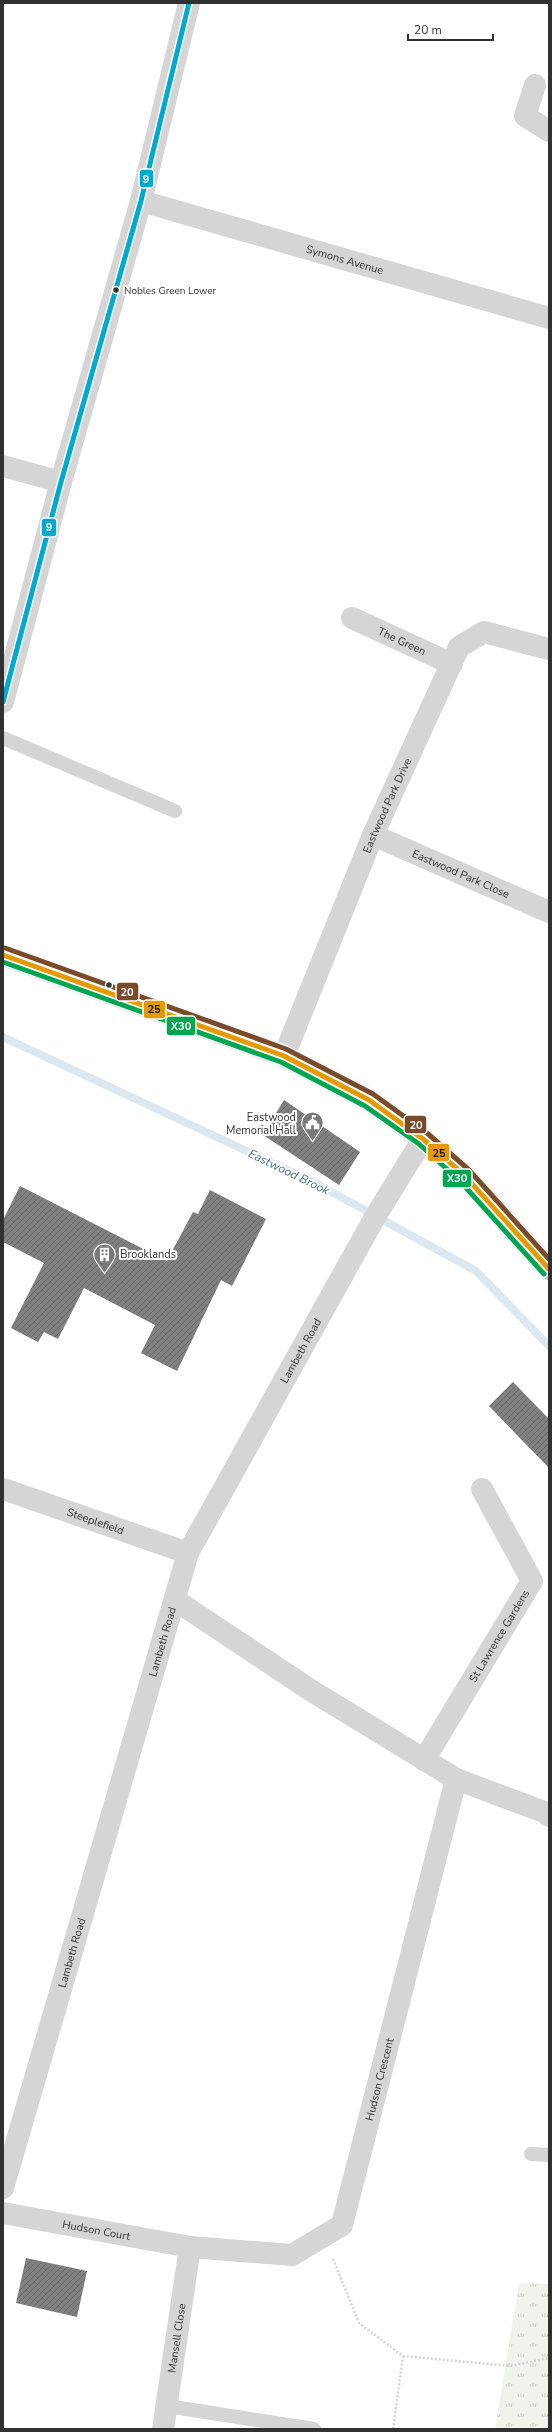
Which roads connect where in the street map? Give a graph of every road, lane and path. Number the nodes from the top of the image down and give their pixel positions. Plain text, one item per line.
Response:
1 (189, 3) edge
2 (535, 85) dead end
3 (549, 131) edge
4 (141, 201) junction
5 (549, 318) edge
6 (3, 466) edge
7 (61, 482) junction
8 (352, 618) dead end
9 (549, 649) edge
10 (452, 664) junction
11 (3, 702) edge
12 (3, 738) edge
13 (175, 811) dead end
14 (373, 835) junction
15 (549, 912) edge
16 (3, 955) edge
17 (284, 1056) junction
18 (423, 1139) junction
19 (549, 1269) edge
20 (3, 1489) edge
21 (482, 1489) dead end
22 (188, 1553) junction
23 (175, 1600) junction
24 (424, 1760) junction
25 (456, 1779) junction
26 (549, 1816) edge
27 (532, 2154) dead end
28 (549, 2155) edge
29 (3, 2188) edge
30 (3, 2213) edge
31 (323, 2235) junction
32 (190, 2247) junction
33 (403, 2356) junction
34 (549, 2358) edge
35 (167, 2406) junction
36 (163, 2429) edge
37 (314, 2429) edge
38 (393, 2429) edge

1 - 4 street
2 - 3 street
4 - 5 street, Symons Avenue
4 - 7 street
6 - 7 street
7 - 11 street
8 - 10 street, The Green
9 - 10 street, Eastwood Park Drive
10 - 14 street, Eastwood Park Drive
12 - 13 lane
14 - 15 street, Eastwood Park Close
14 - 17 street, Eastwood Park Drive
16 - 17 main road
17 - 18 main road
18 - 19 main road
18 - 22 street, Lambeth Road
20 - 22 street, Steeplefield
21 - 24 street, St Lawrence Gardens
22 - 23 street, Lambeth Road
23 - 24 street
23 - 29 street, Lambeth Road
24 - 25 street
25 - 26 street
25 - 31 street, Hudson Crescent
27 - 28 lane
30 - 32 street, Hudson Court
31 - 32 street, Hudson Crescent
31 - 33 path
32 - 35 street, Mansell Close
33 - 34 path
33 - 38 path
35 - 36 street, Mansell Close
35 - 37 lane

